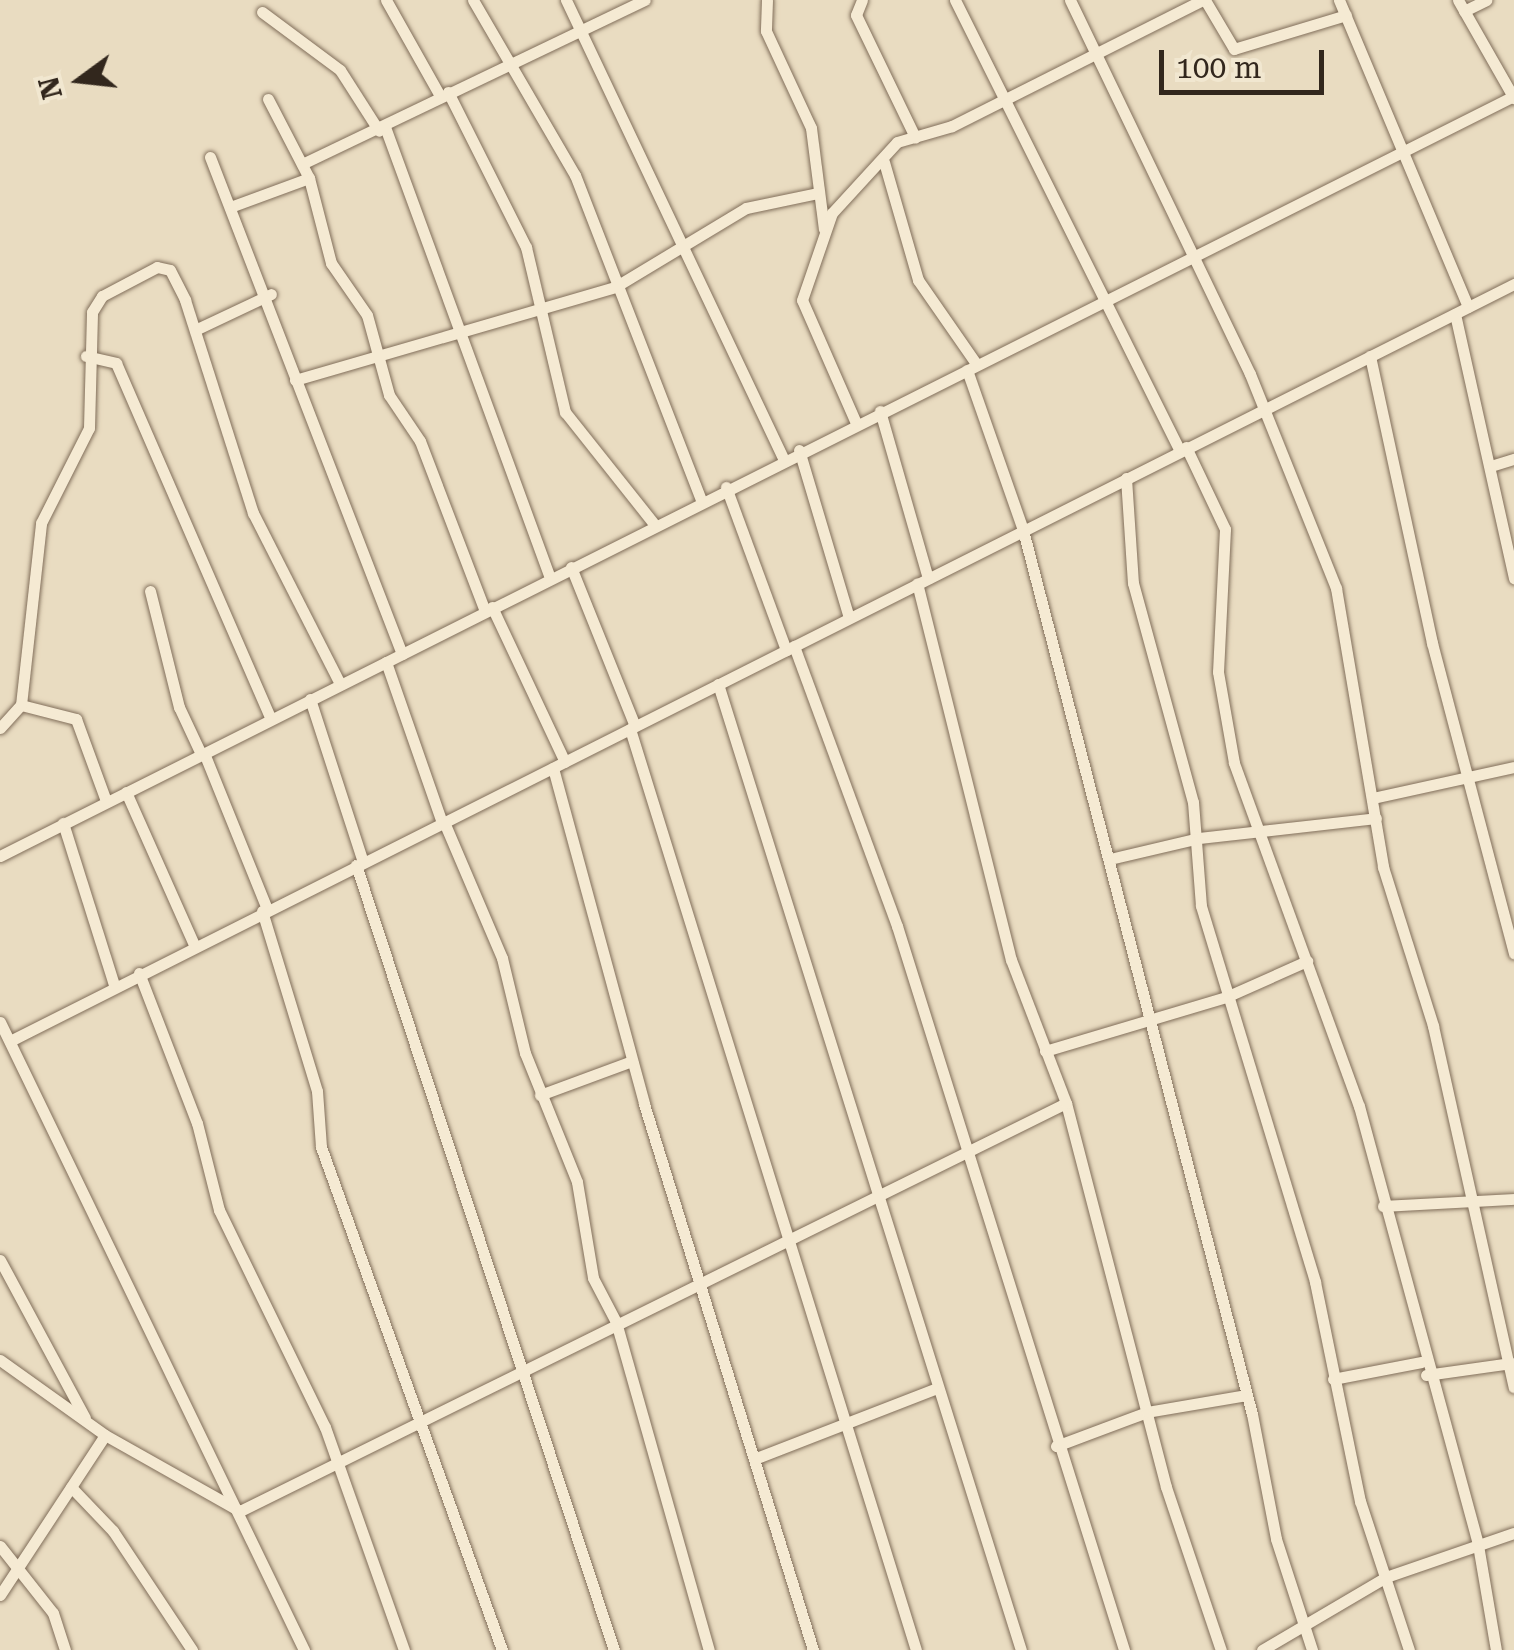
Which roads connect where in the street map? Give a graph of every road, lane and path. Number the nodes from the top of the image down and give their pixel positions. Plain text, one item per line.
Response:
1 (386, 0) edge
2 (474, 0) edge
3 (566, 0) edge
4 (645, 0) edge
5 (767, 0) edge
6 (862, 0) edge
7 (955, 0) edge
8 (1070, 0) edge
9 (1204, 0) edge
10 (1339, 0) edge
11 (1487, 0) edge
12 (1461, 6) edge
13 (262, 12) dead end
14 (1346, 16) junction
15 (581, 30) junction
16 (1093, 49) junction
17 (508, 63) junction
18 (444, 94) junction
19 (1514, 97) edge
20 (1009, 98) junction
21 (268, 100) dead end
22 (382, 129) junction
23 (915, 137) junction
24 (1404, 154) junction
25 (210, 157) dead end
26 (884, 162) junction
27 (302, 164) junction
28 (309, 178) junction
29 (818, 193) junction
30 (233, 206) junction
31 (824, 229) junction
32 (1192, 251) junction
33 (679, 253) junction
34 (1514, 284) edge
35 (614, 287) junction
36 (270, 294) junction
37 (1108, 302) junction
38 (1468, 307) junction
39 (544, 312) junction
40 (1455, 314) junction
41 (458, 329) junction
42 (195, 330) junction
43 (374, 352) junction
44 (86, 356) junction
45 (1370, 356) junction
46 (972, 367) junction
47 (295, 380) junction
48 (1262, 409) junction
49 (880, 412) junction
50 (856, 423) junction
51 (1183, 449) junction
52 (799, 450) junction
53 (783, 458) junction
54 (1514, 459) edge
55 (1494, 465) junction
56 (1126, 478) junction
57 (726, 487) junction
58 (700, 500) junction
59 (654, 524) junction
60 (1024, 530) junction
61 (571, 566) junction
62 (550, 577) junction
63 (1514, 580) edge
64 (922, 581) junction
65 (150, 591) dead end
66 (488, 609) junction
67 (850, 618) junction
68 (790, 648) junction
69 (402, 654) junction
70 (386, 662) junction
71 (340, 684) junction
72 (718, 684) junction
73 (310, 699) junction
74 (22, 705) junction
75 (270, 718) junction
76 (0, 728) edge
77 (633, 728) junction
78 (202, 754) junction
79 (559, 765) junction
80 (1514, 766) edge
81 (1470, 779) junction
82 (126, 792) junction
83 (1373, 798) junction
84 (106, 800) junction
85 (1376, 818) junction
86 (443, 822) junction
87 (63, 823) junction
88 (1261, 832) junction
89 (1199, 838) junction
90 (0, 856) edge
91 (1110, 859) junction
92 (359, 864) junction
93 (265, 910) junction
94 (194, 945) junction
95 (1514, 953) edge
96 (1307, 961) junction
97 (139, 973) junction
98 (114, 985) junction
99 (1226, 996) junction
100 (1150, 1019) junction
101 (0, 1022) edge
102 (10, 1041) junction
103 (1045, 1051) junction
104 (632, 1061) junction
105 (540, 1095) junction
106 (1066, 1103) junction
107 (965, 1150) junction
108 (876, 1196) junction
109 (1514, 1199) edge
110 (1470, 1202) junction
111 (1384, 1206) junction
112 (792, 1235) junction
113 (0, 1260) edge
114 (703, 1280) junction
115 (616, 1322) junction
116 (0, 1360) edge
117 (1510, 1363) edge
118 (523, 1367) junction
119 (1424, 1368) junction
120 (1334, 1379) junction
121 (1514, 1386) edge
122 (937, 1388) junction
123 (1246, 1395) junction
124 (1147, 1412) junction
125 (427, 1421) junction
126 (87, 1422) junction
127 (853, 1423) junction
128 (105, 1435) junction
129 (1056, 1446) junction
130 (754, 1459) junction
131 (339, 1462) junction
132 (71, 1487) junction
133 (240, 1511) junction
134 (1514, 1533) edge
135 (1478, 1545) junction
136 (0, 1546) edge
137 (20, 1566) junction
138 (1386, 1577) junction
139 (0, 1595) edge
140 (1303, 1626) junction
141 (65, 1650) edge
142 (192, 1650) edge
143 (304, 1650) edge
144 (404, 1650) edge
145 (502, 1650) edge
146 (614, 1650) edge
147 (709, 1650) edge
148 (813, 1650) edge
149 (916, 1650) edge
150 (1021, 1650) edge
151 (1124, 1650) edge
152 (1221, 1650) edge
153 (1262, 1650) edge
154 (1312, 1650) edge
155 (1408, 1650) edge
156 (1496, 1650) edge

1 - 18 street
2 - 17 street
3 - 15 street
4 - 15 street
5 - 29 street
6 - 23 street
7 - 20 street
8 - 16 street
9 - 14 street
9 - 16 street
10 - 14 street
11 - 12 street
12 - 19 street
13 - 22 street
14 - 24 street
15 - 17 street
15 - 33 street
16 - 20 street
16 - 32 street
17 - 18 street
17 - 35 street
18 - 22 street
18 - 39 street
19 - 24 street
20 - 23 street
20 - 37 street
21 - 27 street
22 - 27 street
22 - 41 street
23 - 26 street
24 - 32 street
24 - 38 street
25 - 30 street
26 - 31 street
26 - 46 street
27 - 28 street
28 - 30 street
28 - 43 street
29 - 31 street
29 - 33 street
30 - 36 street
31 - 50 street
32 - 37 street
32 - 48 street
33 - 35 street
33 - 53 street
34 - 38 street
35 - 39 street
35 - 58 street
36 - 42 street
36 - 47 street
37 - 46 street
37 - 51 street
38 - 40 street
39 - 41 street
39 - 59 street
40 - 45 street
40 - 55 street
41 - 43 street
41 - 62 street
42 - 44 street
42 - 71 street
43 - 47 street
43 - 66 street
44 - 74 street
44 - 75 street
45 - 48 street
45 - 81 street
46 - 49 street
46 - 60 street
47 - 69 street
48 - 51 street
48 - 83 street
49 - 50 street
49 - 64 street
50 - 52 street
51 - 56 street
51 - 88 street
52 - 53 street
52 - 67 street
53 - 57 street
54 - 55 street
55 - 63 street
56 - 60 street
56 - 89 street
57 - 58 street
57 - 68 street
58 - 59 street
59 - 61 street
60 - 64 street
60 - 91 street
61 - 62 street
61 - 77 street
62 - 66 street
64 - 67 street
64 - 103 street
65 - 78 street
66 - 69 street
66 - 79 street
67 - 68 street
68 - 72 street
68 - 107 street
69 - 70 street
70 - 71 street
70 - 86 street
71 - 73 street
72 - 77 street
72 - 108 street
73 - 75 street
73 - 92 street
74 - 76 street
74 - 84 street
75 - 78 street
77 - 79 street
77 - 112 street
78 - 82 street
78 - 93 street
79 - 86 street
79 - 104 street
80 - 81 street
81 - 83 street
81 - 95 street
82 - 84 street
82 - 94 street
83 - 85 street
84 - 87 street
85 - 88 street
85 - 110 street
86 - 92 street
86 - 105 street
87 - 90 street
87 - 98 street
88 - 89 street
88 - 96 street
89 - 91 street
89 - 99 street
91 - 100 street
92 - 93 street
92 - 118 street
93 - 94 street
93 - 125 street
94 - 97 street
96 - 99 street
96 - 111 street
97 - 98 street
97 - 131 street
98 - 102 street
99 - 100 street
99 - 120 street
100 - 103 street
100 - 123 street
101 - 102 street
102 - 133 street
103 - 106 street
104 - 105 street
104 - 114 street
105 - 115 street
106 - 107 street
106 - 124 street
107 - 108 street
107 - 129 street
108 - 112 street
108 - 122 street
109 - 110 street
110 - 111 street
110 - 117 street
111 - 119 street
112 - 114 street
112 - 127 street
113 - 126 street
114 - 115 street
114 - 130 street
115 - 118 street
115 - 147 street
116 - 126 street
117 - 119 street
117 - 121 street
118 - 125 street
118 - 146 street
119 - 120 street
119 - 135 street
120 - 138 street
122 - 127 street
122 - 150 street
123 - 124 street
123 - 140 street
124 - 129 street
124 - 152 street
125 - 131 street
125 - 145 street
126 - 128 street
127 - 130 street
127 - 149 street
128 - 132 street
128 - 133 street
129 - 151 street
130 - 148 street
131 - 133 street
131 - 144 street
132 - 137 street
132 - 142 street
133 - 143 street
134 - 135 street
135 - 138 street
135 - 156 street
136 - 137 street
137 - 139 street
137 - 141 street
138 - 140 street
138 - 155 street
140 - 153 street
140 - 154 street

